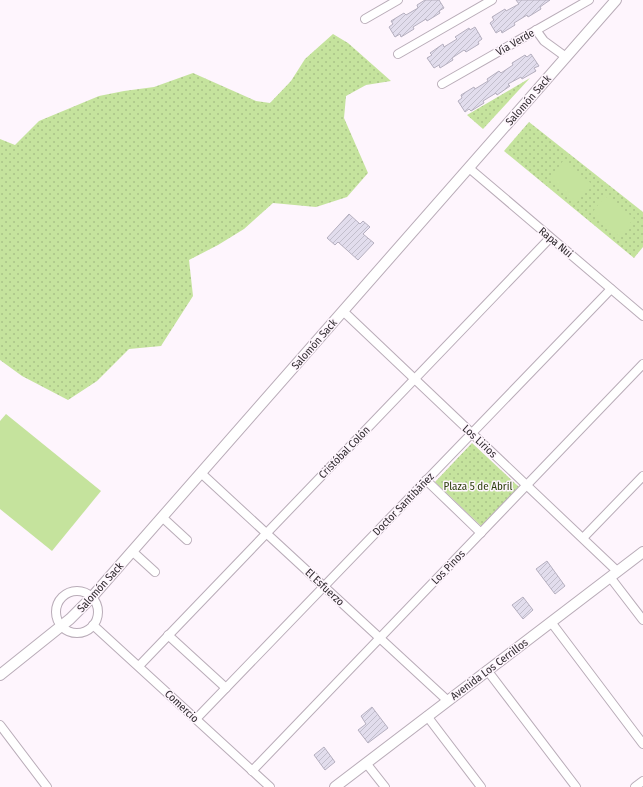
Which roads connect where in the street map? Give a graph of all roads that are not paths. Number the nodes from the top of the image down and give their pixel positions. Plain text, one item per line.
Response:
1 (398, 0) edge
2 (492, 0) edge
3 (589, 0) edge
4 (616, 0) edge
5 (365, 19) dead end
6 (536, 30) junction
7 (398, 54) dead end
8 (566, 58) junction
9 (442, 84) dead end
10 (469, 168) junction
11 (550, 238) junction
12 (611, 289) junction
13 (343, 311) junction
14 (643, 316) edge
15 (643, 364) edge
16 (414, 379) junction
17 (472, 433) junction
18 (201, 473) junction
19 (643, 476) edge
20 (426, 480) junction
21 (527, 485) junction
22 (162, 518) junction
23 (266, 533) junction
24 (481, 533) junction
25 (583, 538) junction
26 (187, 540) dead end
27 (132, 551) junction
28 (643, 552) edge
29 (155, 572) dead end
30 (614, 574) junction
31 (324, 586) junction
32 (92, 597) junction
33 (643, 620) edge
34 (551, 622) junction
35 (94, 625) junction
36 (62, 626) junction
37 (168, 635) junction
38 (380, 638) junction
39 (138, 666) junction
40 (488, 670) junction
41 (0, 675) edge
42 (226, 688) junction
43 (448, 701) junction
44 (427, 716) junction
45 (196, 719) junction
46 (0, 725) edge
47 (643, 744) edge
48 (366, 763) junction
49 (252, 771) junction
50 (643, 781) edge
51 (47, 787) edge
52 (270, 787) edge
53 (335, 787) edge
54 (385, 787) edge
55 (481, 787) edge
56 (576, 787) edge
57 (635, 787) edge

1 - 5 street
2 - 7 street
3 - 6 street, Vía Verde
4 - 8 street, Salomón Sack
6 - 8 street
6 - 9 street, Vía Verde
8 - 10 street, Salomón Sack
10 - 11 street, Rapa Nui
10 - 13 street, Salomón Sack
11 - 12 street, Rapa Nui
11 - 16 street, Cristóbal Colón
12 - 14 street, Rapa Nui
12 - 17 street, Doctor Santibáñez
13 - 16 street, Los Lirios
13 - 18 street, Salomón Sack
15 - 21 street, Los Pinos
16 - 17 street, Los Lirios
16 - 23 street, Cristóbal Colón
17 - 20 street, Doctor Santibáñez
17 - 21 street, Los Lirios
18 - 22 street, Salomón Sack
18 - 23 street, El Esfuerzo
19 - 25 street
20 - 24 street
20 - 31 street, Doctor Santibáñez
21 - 24 street, Los Pinos
21 - 25 street, Los Lirios
22 - 26 street
22 - 27 street, Salomón Sack
23 - 31 street, El Esfuerzo
23 - 37 street, Cristóbal Colón
24 - 38 street, Los Pinos
25 - 30 street, Los Lirios
27 - 29 street
27 - 32 street, Salomón Sack
28 - 30 street, Avenida Los Cerrillos
30 - 33 street, Los Lirios
30 - 34 street, Avenida Los Cerrillos
31 - 38 street, El Esfuerzo
31 - 42 street, Doctor Santibáñez
32 - 35 street
32 - 36 street, Salomón Sack
32 - 36 street
34 - 40 street, Avenida Los Cerrillos
34 - 47 street
35 - 36 street
35 - 39 street, Comercio
36 - 41 street, Salomón Sack
37 - 39 street, Cristóbal Colón
37 - 42 street
38 - 43 street, El Esfuerzo
38 - 49 street, Los Pinos
39 - 45 street, Comercio
40 - 43 street, Avenida Los Cerrillos
40 - 56 street
42 - 45 street, Doctor Santibáñez
43 - 44 street, Avenida Los Cerrillos
44 - 48 street, Avenida Los Cerrillos
44 - 55 street
45 - 49 street, Comercio
46 - 51 street
48 - 53 street, Avenida Los Cerrillos
48 - 54 street
49 - 52 street, Comercio
50 - 57 street

